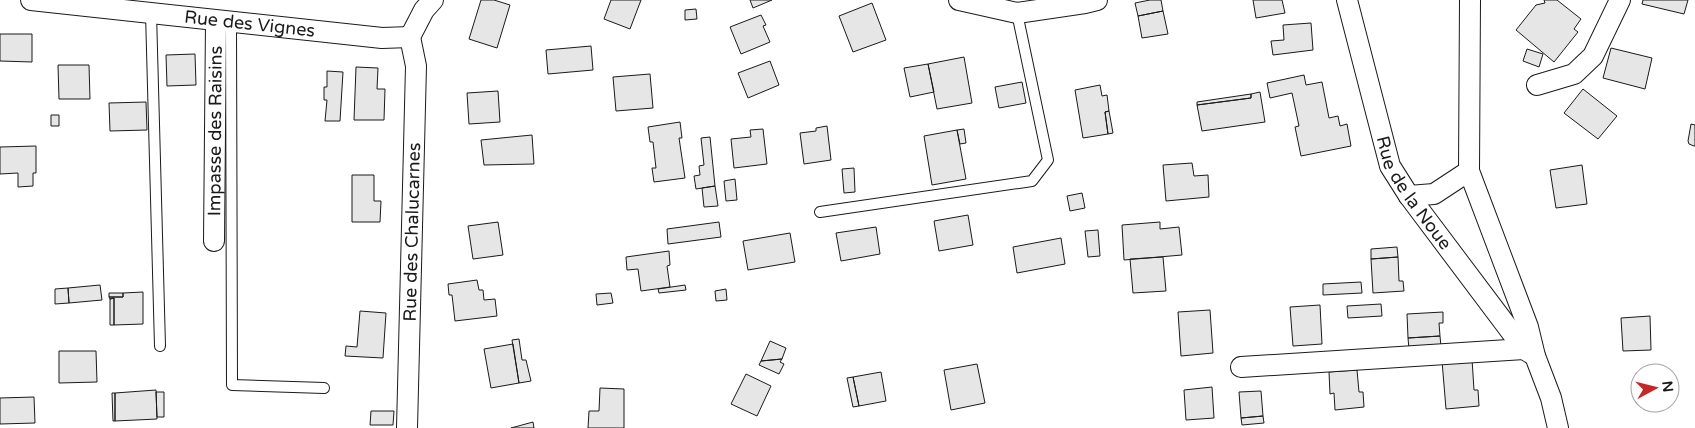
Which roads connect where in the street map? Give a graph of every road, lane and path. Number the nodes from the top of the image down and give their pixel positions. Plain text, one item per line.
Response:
1 (31, 0) edge
2 (433, 0) edge
3 (959, 0) edge
4 (1097, 0) edge
5 (1347, 0) edge
6 (1470, 0) edge
7 (1620, 0) edge
8 (151, 13) junction
9 (1017, 13) junction
10 (223, 22) junction
11 (410, 37) junction
12 (1537, 85) dead end
13 (1469, 171) junction
14 (1409, 196) junction
15 (820, 212) dead end
16 (214, 241) dead end
17 (160, 346) dead end
18 (1529, 353) junction
19 (1240, 367) dead end
20 (324, 388) dead end
21 (407, 428) edge
22 (1558, 428) edge

1 - 8 street, Rue des Vignes
2 - 11 street
3 - 9 street
4 - 9 street
5 - 14 street, Rue de la Noue
6 - 13 street, Rue de la Noue
7 - 12 street
8 - 10 street, Rue des Vignes
8 - 17 lane
9 - 15 lane
10 - 11 street, Rue des Vignes
10 - 16 street, Impasse des Raisins
10 - 20 lane
11 - 21 street, Rue des Chalucarnes
13 - 14 street
13 - 18 street, Rue de la Noue
14 - 18 street, Rue de la Noue
18 - 19 street
18 - 22 street, Rue de la Noue

